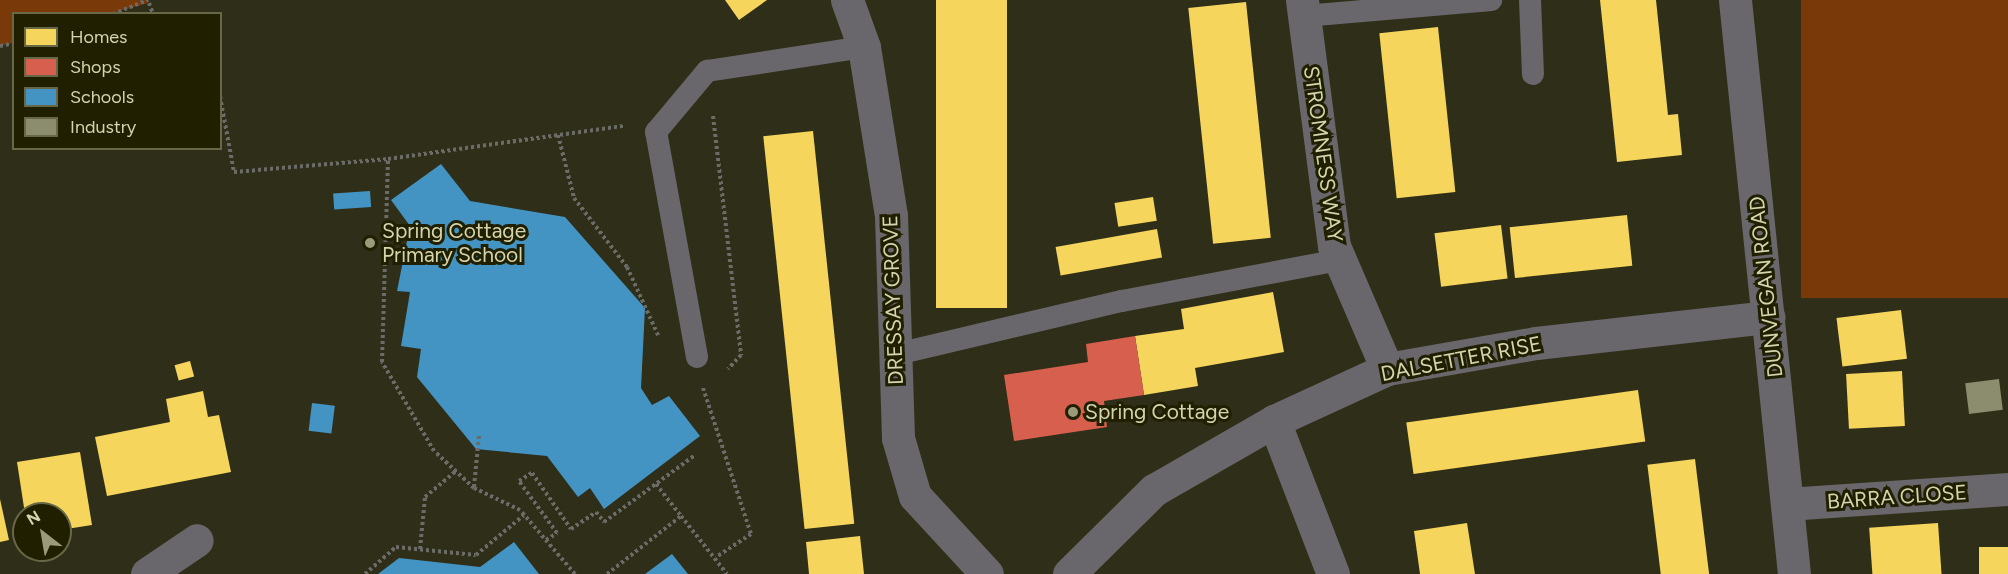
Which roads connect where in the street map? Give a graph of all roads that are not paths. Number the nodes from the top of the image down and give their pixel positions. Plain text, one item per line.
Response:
1 (847, 0) edge
2 (1491, 0) edge
3 (1530, 0) edge
4 (1735, 0) edge
5 (1303, 8) edge
6 (864, 47) junction
7 (1533, 74) dead end
8 (1340, 260) junction
9 (1769, 317) junction
10 (897, 354) junction
11 (697, 357) dead end
12 (1387, 369) junction
13 (1274, 421) junction
14 (2008, 489) edge
15 (1787, 504) junction
16 (197, 540) dead end
17 (147, 574) edge
18 (987, 574) edge
19 (1069, 574) edge
20 (1333, 574) edge
21 (1794, 574) edge

1 - 6 street, DRESSAY GROVE
2 - 5 lane
3 - 7 lane
4 - 9 street, DUNVEGAN ROAD
5 - 8 street, STROMNESS WAY
6 - 10 street, DRESSAY GROVE
6 - 11 lane
8 - 10 lane
8 - 12 street, STROMNESS WAY
9 - 12 street, DALSETTER RISE
9 - 15 street, DUNVEGAN ROAD
10 - 18 street, DRESSAY GROVE
12 - 13 street, DALSETTER RISE
13 - 19 street, DALSETTER RISE
13 - 20 street
14 - 15 street, BARRA CLOSE
15 - 21 street, DUNVEGAN ROAD
16 - 17 street

